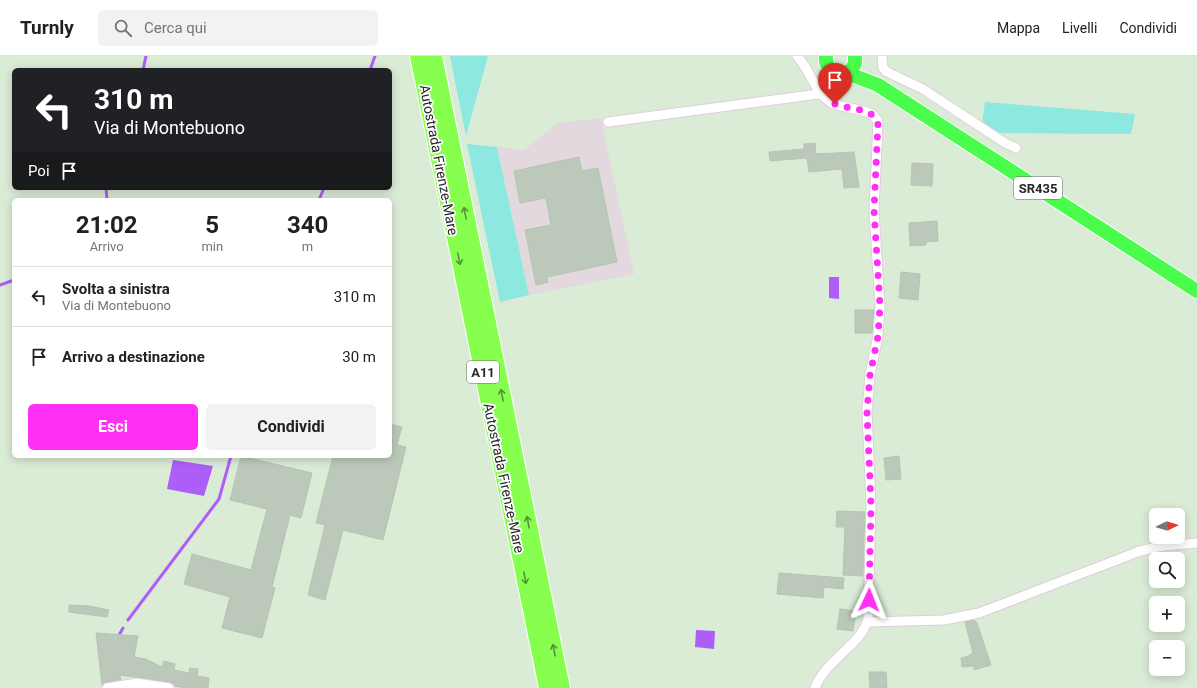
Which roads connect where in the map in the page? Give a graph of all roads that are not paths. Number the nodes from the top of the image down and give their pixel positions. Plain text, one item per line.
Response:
1 (418, 56) edge
2 (434, 56) edge
3 (797, 56) edge
4 (882, 56) edge
5 (855, 58) edge
6 (826, 62) edge
7 (809, 73) junction
8 (844, 74) junction
9 (878, 85) junction
10 (834, 92) junction
11 (821, 93) junction
12 (839, 106) junction
13 (608, 122) dead end
14 (1016, 148) dead end
15 (1197, 291) edge
16 (1197, 543) edge
17 (867, 622) junction
18 (107, 688) edge
19 (169, 688) edge
20 (547, 688) edge
21 (562, 688) edge
22 (814, 688) edge

1 -> 20 highway, Autostrada Firenze-Mare / A11
21 -> 2 highway, Autostrada Firenze-Mare / A11
3 - 7 street
4 - 14 street
5 - 8 main road
5 - 9 main road
6 - 7 street
6 - 8 main road
6 - 11 street
7 - 11 street
8 - 9 main road
8 - 10 street
9 - 15 main road, SR435
10 - 11 street
10 - 12 street
11 - 12 street
11 - 13 street
12 - 17 street
16 - 17 street
17 - 22 street
18 - 19 street

